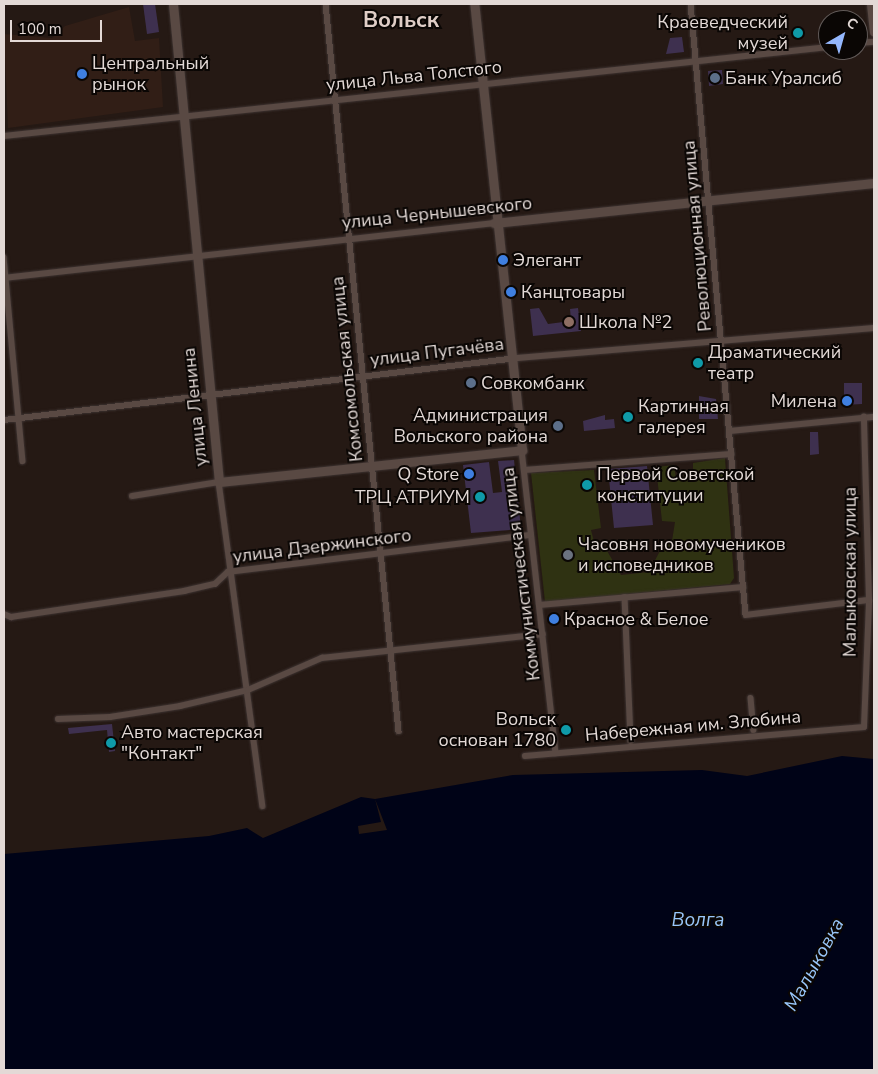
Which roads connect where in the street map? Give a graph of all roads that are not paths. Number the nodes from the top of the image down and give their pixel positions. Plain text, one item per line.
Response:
1 (173, 4) edge
2 (326, 4) edge
3 (474, 4) edge
4 (691, 4) edge
5 (871, 4) edge
6 (874, 32) edge
7 (818, 48) edge
8 (696, 61) junction
9 (482, 84) junction
10 (334, 101) junction
11 (182, 117) junction
12 (4, 136) edge
13 (874, 183) edge
14 (710, 202) junction
15 (494, 223) junction
16 (348, 239) junction
17 (195, 254) junction
18 (4, 257) edge
19 (5, 278) edge
20 (874, 328) edge
21 (722, 338) junction
22 (512, 358) junction
23 (364, 376) junction
24 (210, 393) junction
25 (864, 417) junction
26 (874, 417) edge
27 (18, 418) junction
28 (4, 420) edge
29 (730, 431) junction
30 (522, 450) junction
31 (731, 454) junction
32 (23, 461) dead end
33 (372, 467) junction
34 (524, 470) junction
35 (219, 482) junction
36 (132, 496) dead end
37 (531, 535) junction
38 (382, 552) junction
39 (228, 572) junction
40 (743, 587) junction
41 (625, 598) junction
42 (869, 600) junction
43 (539, 605) junction
44 (4, 614) edge
45 (543, 634) junction
46 (390, 649) junction
47 (248, 690) junction
48 (751, 698) dead end
49 (58, 719) dead end
50 (864, 727) joint
51 (754, 730) dead end
52 (398, 732) dead end
53 (631, 741) dead end
54 (556, 753) junction
55 (525, 756) dead end
56 (263, 806) dead end

1 - 11 street, улица Ленина
2 - 10 street, Комсомольская улица
3 - 9 street, Коммунистическая улица
4 - 8 street, Революционная улица
5 - 6 street
7 - 8 street, улица Льва Толстого
8 - 9 street, улица Льва Толстого
8 - 14 street, Революционная улица
9 - 10 street, улица Льва Толстого
9 - 15 street, Коммунистическая улица
10 - 11 street, улица Льва Толстого
10 - 16 street, Комсомольская улица
11 - 12 street, улица Льва Толстого
11 - 17 street, улица Ленина
13 - 14 street, улица Чернышевского
14 - 15 street, улица Чернышевского
14 - 21 street, Революционная улица
15 - 16 street, улица Чернышевского
15 - 22 street, Коммунистическая улица
16 - 17 street, улица Чернышевского
16 - 23 street, Комсомольская улица
17 - 19 street, улица Чернышевского
17 - 24 street, улица Ленина
18 - 19 street
19 - 27 street
20 - 21 street, улица Пугачёва
21 - 22 street, улица Пугачёва
21 - 29 street, Революционная улица
22 - 23 street, улица Пугачёва
22 - 30 street, Коммунистическая улица
23 - 24 street, улица Пугачёва
23 - 33 street, Комсомольская улица
24 - 27 street, улица Пугачёва
24 - 35 street, улица Ленина
25 - 26 street
25 - 29 street
25 - 42 street, Малыковская улица
27 - 28 street, улица Пугачёва
27 - 32 street
29 - 31 street, Революционная улица
30 - 33 street
30 - 34 street, Коммунистическая улица
31 - 34 street
31 - 40 street, Революционная улица
33 - 35 street
33 - 38 street, Комсомольская улица
34 - 37 street, Коммунистическая улица
35 - 36 street
35 - 39 street, улица Ленина
37 - 38 street, улица Дзержинского
37 - 43 street, Коммунистическая улица
38 - 39 street, улица Дзержинского
38 - 46 street, Комсомольская улица
39 - 44 street, улица Дзержинского
39 - 47 street, улица Ленина
40 - 41 street
40 - 42 street, Революционная улица
41 - 43 street
41 - 53 street
42 - 50 street, Малыковская улица
43 - 45 street, Коммунистическая улица
45 - 46 street
45 - 54 street, Коммунистическая улица
46 - 47 street
46 - 52 street, Комсомольская улица
47 - 49 street
47 - 56 street, улица Ленина
48 - 51 street
50 - 54 street, Набережная им. Злобина
54 - 55 street, Набережная им. Злобина

